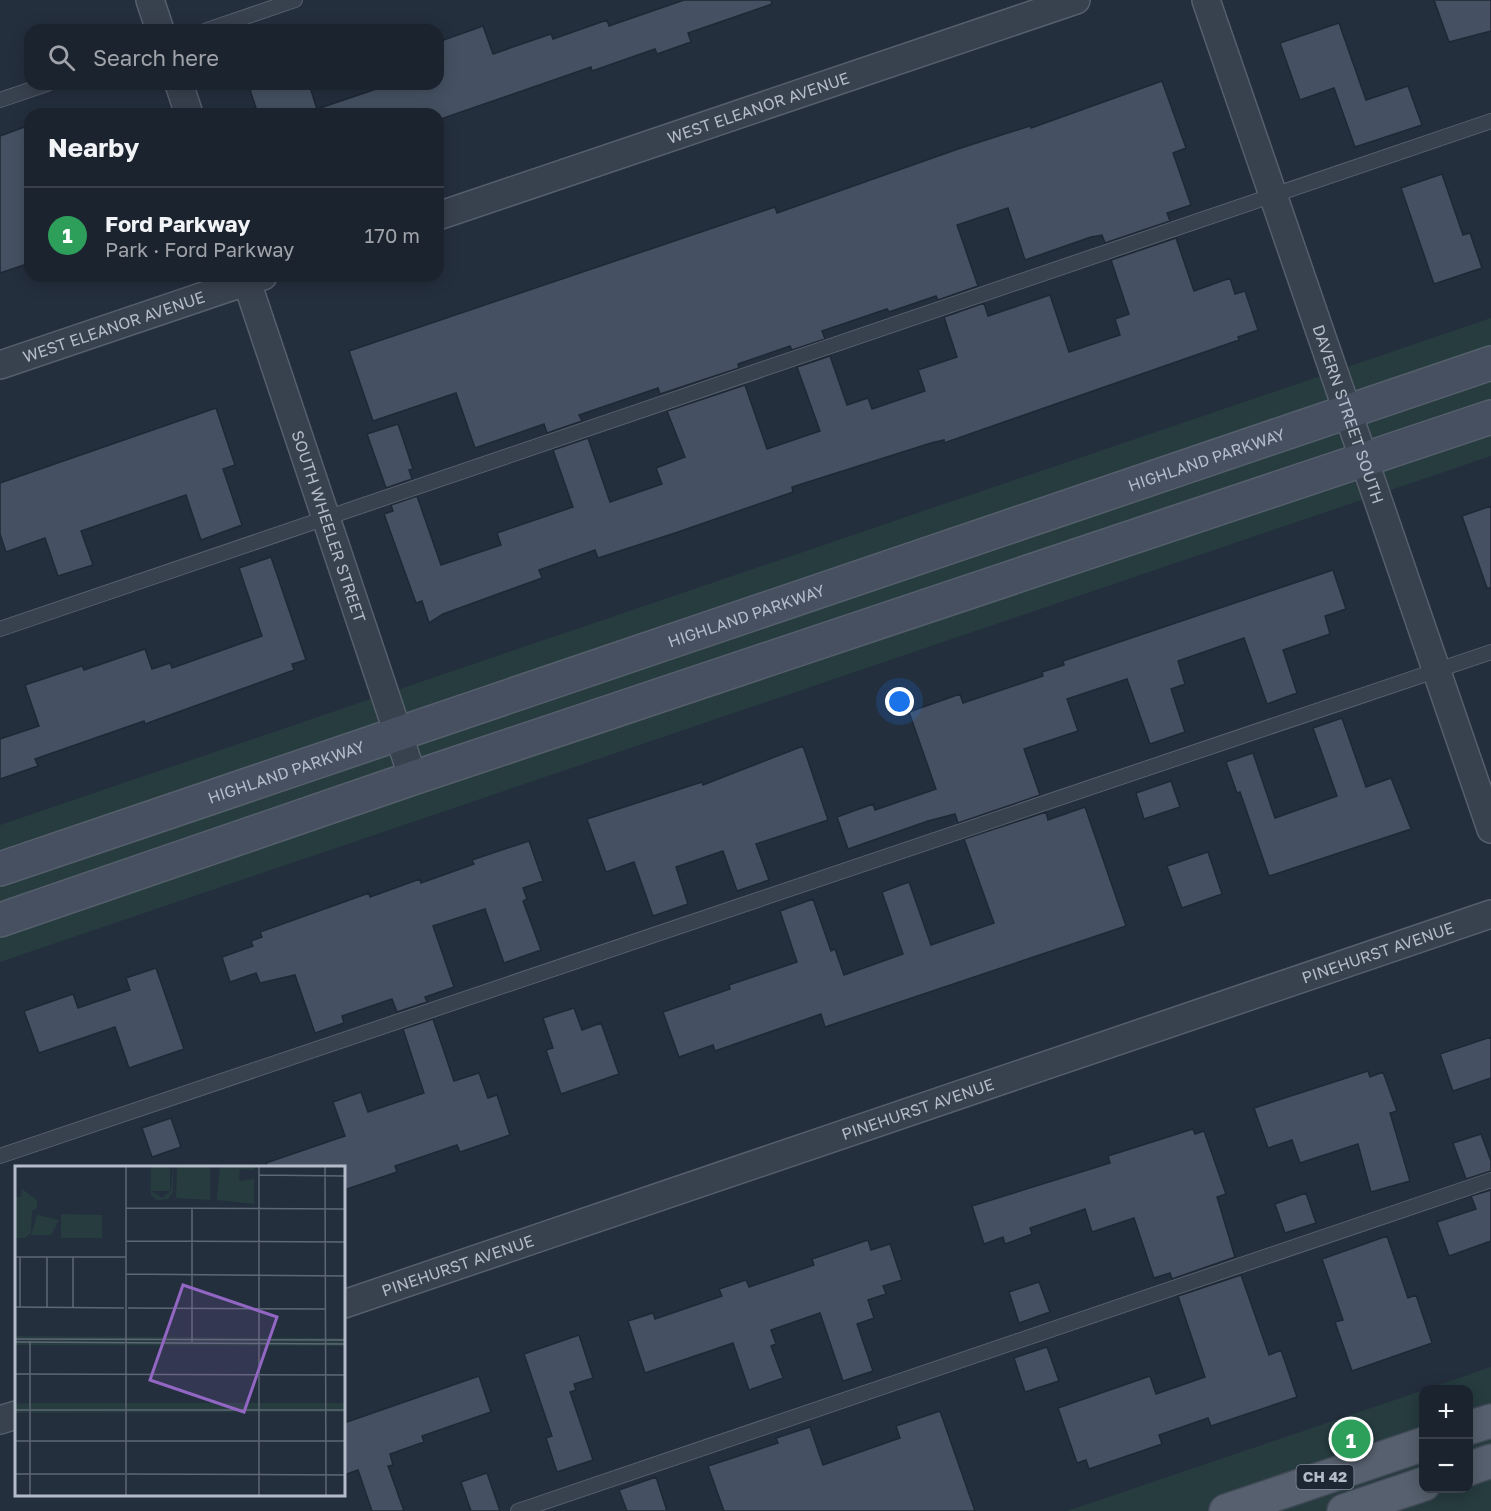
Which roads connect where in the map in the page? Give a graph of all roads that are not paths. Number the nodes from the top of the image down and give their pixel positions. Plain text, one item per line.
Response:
1 (150, 0) edge
2 (295, 0) edge
3 (1076, 0) edge
4 (1206, 0) edge
5 (158, 24) edge
6 (225, 24) edge
7 (29, 90) edge
8 (181, 90) edge
9 (0, 100) edge
10 (187, 108) edge
11 (1491, 121) edge
12 (1273, 195) junction
13 (444, 214) edge
14 (239, 282) edge
15 (252, 282) edge
16 (1491, 363) edge
17 (0, 365) edge
18 (1348, 411) junction
19 (1491, 417) edge
20 (1365, 460) junction
21 (326, 519) junction
22 (0, 629) edge
23 (1491, 652) edge
24 (1437, 671) junction
25 (398, 733) junction
26 (413, 778) junction
27 (1491, 828) edge
28 (0, 869) edge
29 (1491, 914) edge
30 (0, 920) edge
31 (0, 1155) edge
32 (1491, 1180) edge
33 (345, 1304) edge
34 (15, 1415) edge
35 (0, 1420) edge
36 (1491, 1421) edge
37 (1473, 1426) edge
38 (1419, 1446) edge
39 (1491, 1461) edge
40 (1473, 1467) edge
41 (1419, 1486) edge
42 (518, 1511) edge
43 (1226, 1511) edge
44 (1344, 1511) edge

1 - 5 street
2 - 6 lane
3 - 13 street, WEST ELEANOR AVENUE
4 - 12 street, DAVERN STREET SOUTH
7 - 9 lane
8 - 10 street
11 - 12 lane
12 - 18 street, DAVERN STREET SOUTH
12 - 21 lane
14 - 17 street, WEST ELEANOR AVENUE
15 - 21 street, SOUTH WHEELER STREET
16 - 18 street, HIGHLAND PARKWAY
18 - 20 street, DAVERN STREET SOUTH
18 - 25 street, HIGHLAND PARKWAY
19 - 20 street
20 - 24 street, DAVERN STREET SOUTH
20 - 26 street
21 - 22 lane
21 - 25 street, SOUTH WHEELER STREET
23 - 24 lane
24 - 27 street, DAVERN STREET SOUTH
24 - 31 lane
25 - 26 street, SOUTH WHEELER STREET
25 - 28 street, HIGHLAND PARKWAY
26 - 30 street
29 - 33 street, PINEHURST AVENUE
32 - 42 lane
34 - 35 street
36 - 37 main road
38 - 43 main road, CH 42
39 - 40 main road
41 - 44 main road, CH 42

